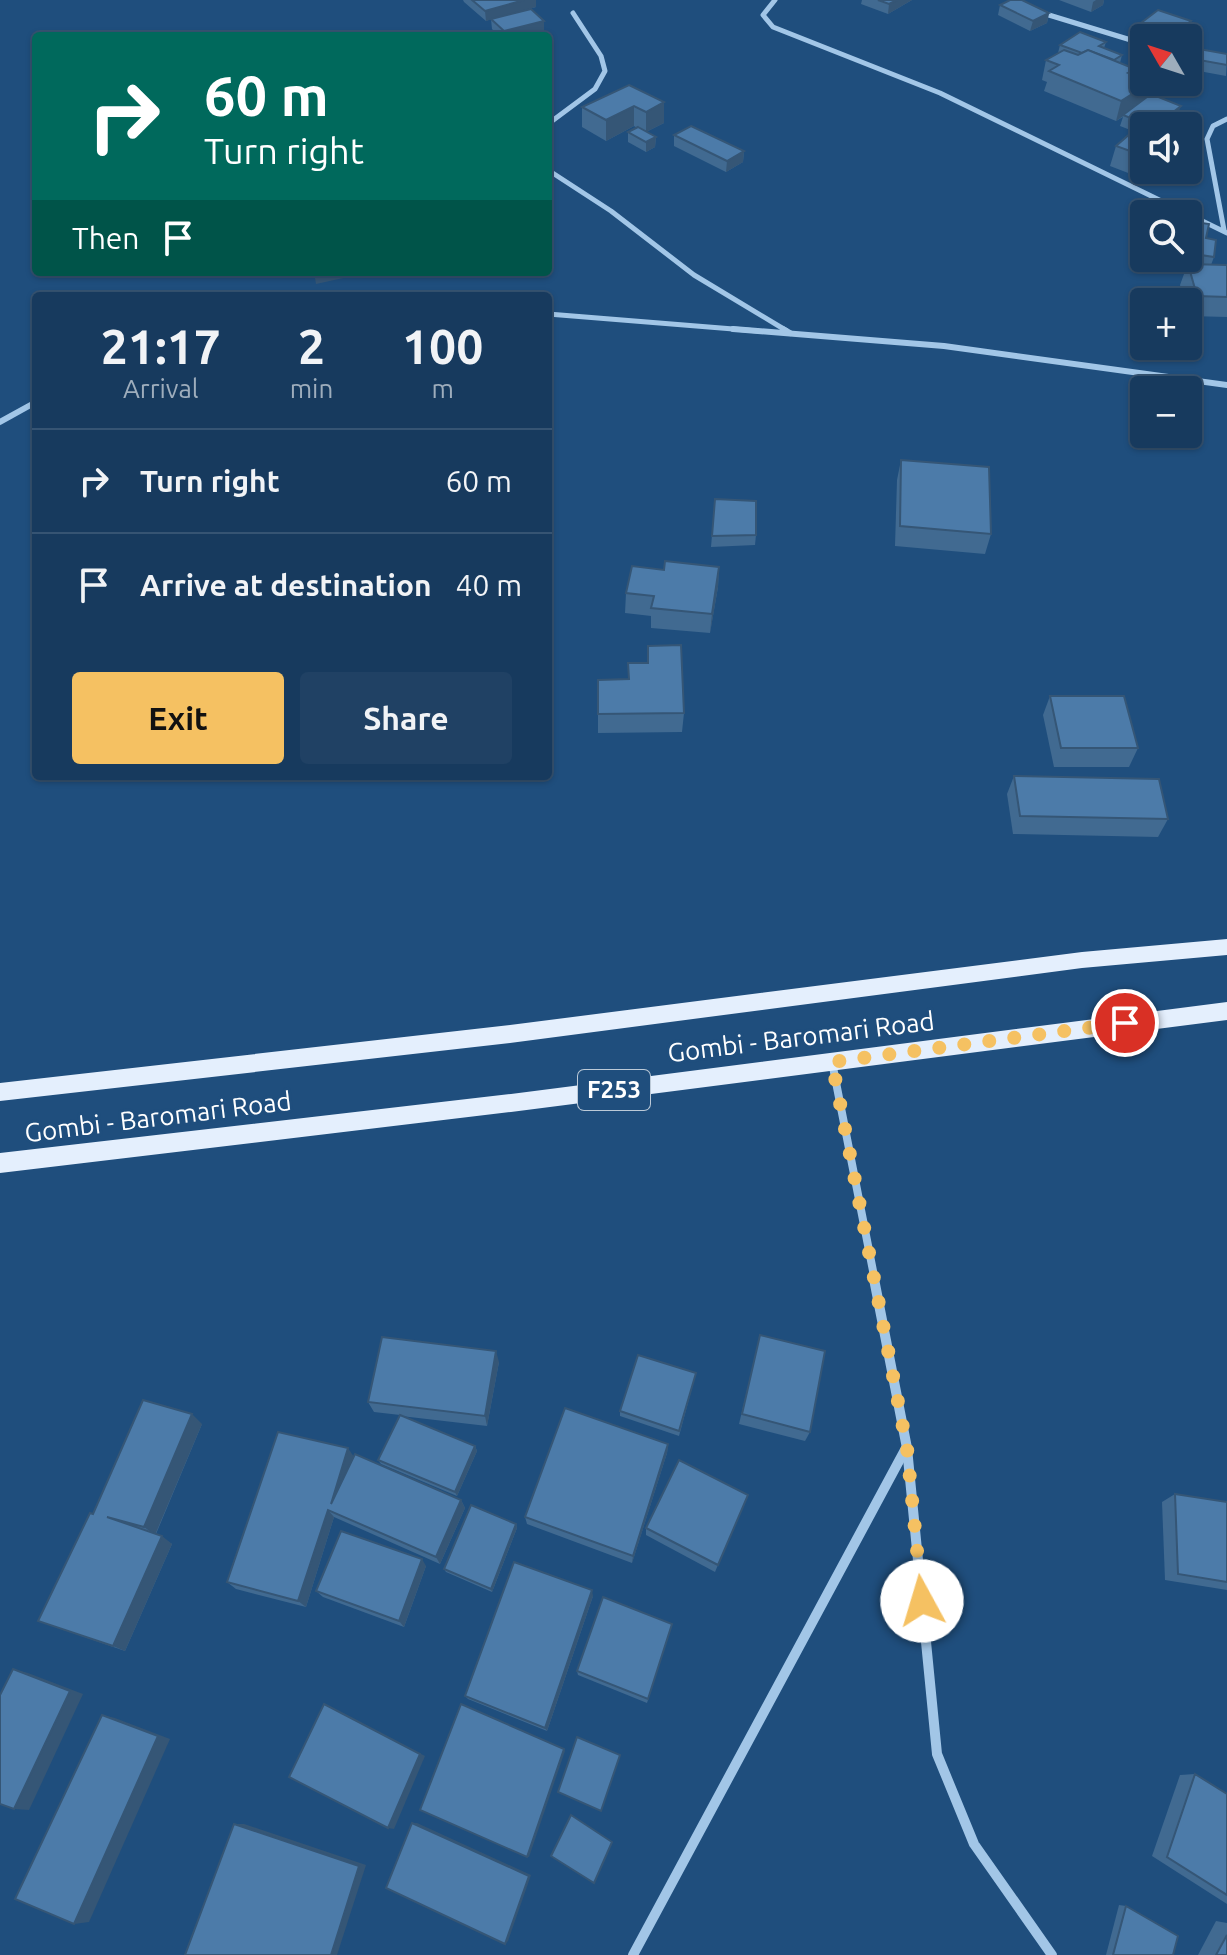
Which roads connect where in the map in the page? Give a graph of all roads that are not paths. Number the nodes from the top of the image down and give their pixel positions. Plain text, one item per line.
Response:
1 (775, 0) edge
2 (1033, 9) edge
3 (573, 13) dead end
4 (1130, 40) edge
5 (1227, 119) edge
6 (552, 121) edge
7 (552, 173) edge
8 (1225, 231) edge
9 (552, 314) edge
10 (794, 335) junction
11 (1227, 385) edge
12 (32, 404) edge
13 (0, 422) edge
14 (1227, 947) edge
15 (1227, 1011) edge
16 (832, 1062) junction
17 (0, 1092) edge
18 (0, 1163) edge
19 (907, 1448) junction
20 (633, 1955) edge
21 (1052, 1955) edge

1 - 8 street
2 - 4 street
3 - 6 street
5 - 8 street
7 - 10 street
9 - 10 street
10 - 11 street
12 - 13 street
14 - 17 main road, Gombi - Baromari Road
15 - 16 main road, Gombi - Baromari Road / F253
16 - 18 main road, Gombi - Baromari Road / F253
16 - 19 street
19 - 20 street
19 - 21 street

